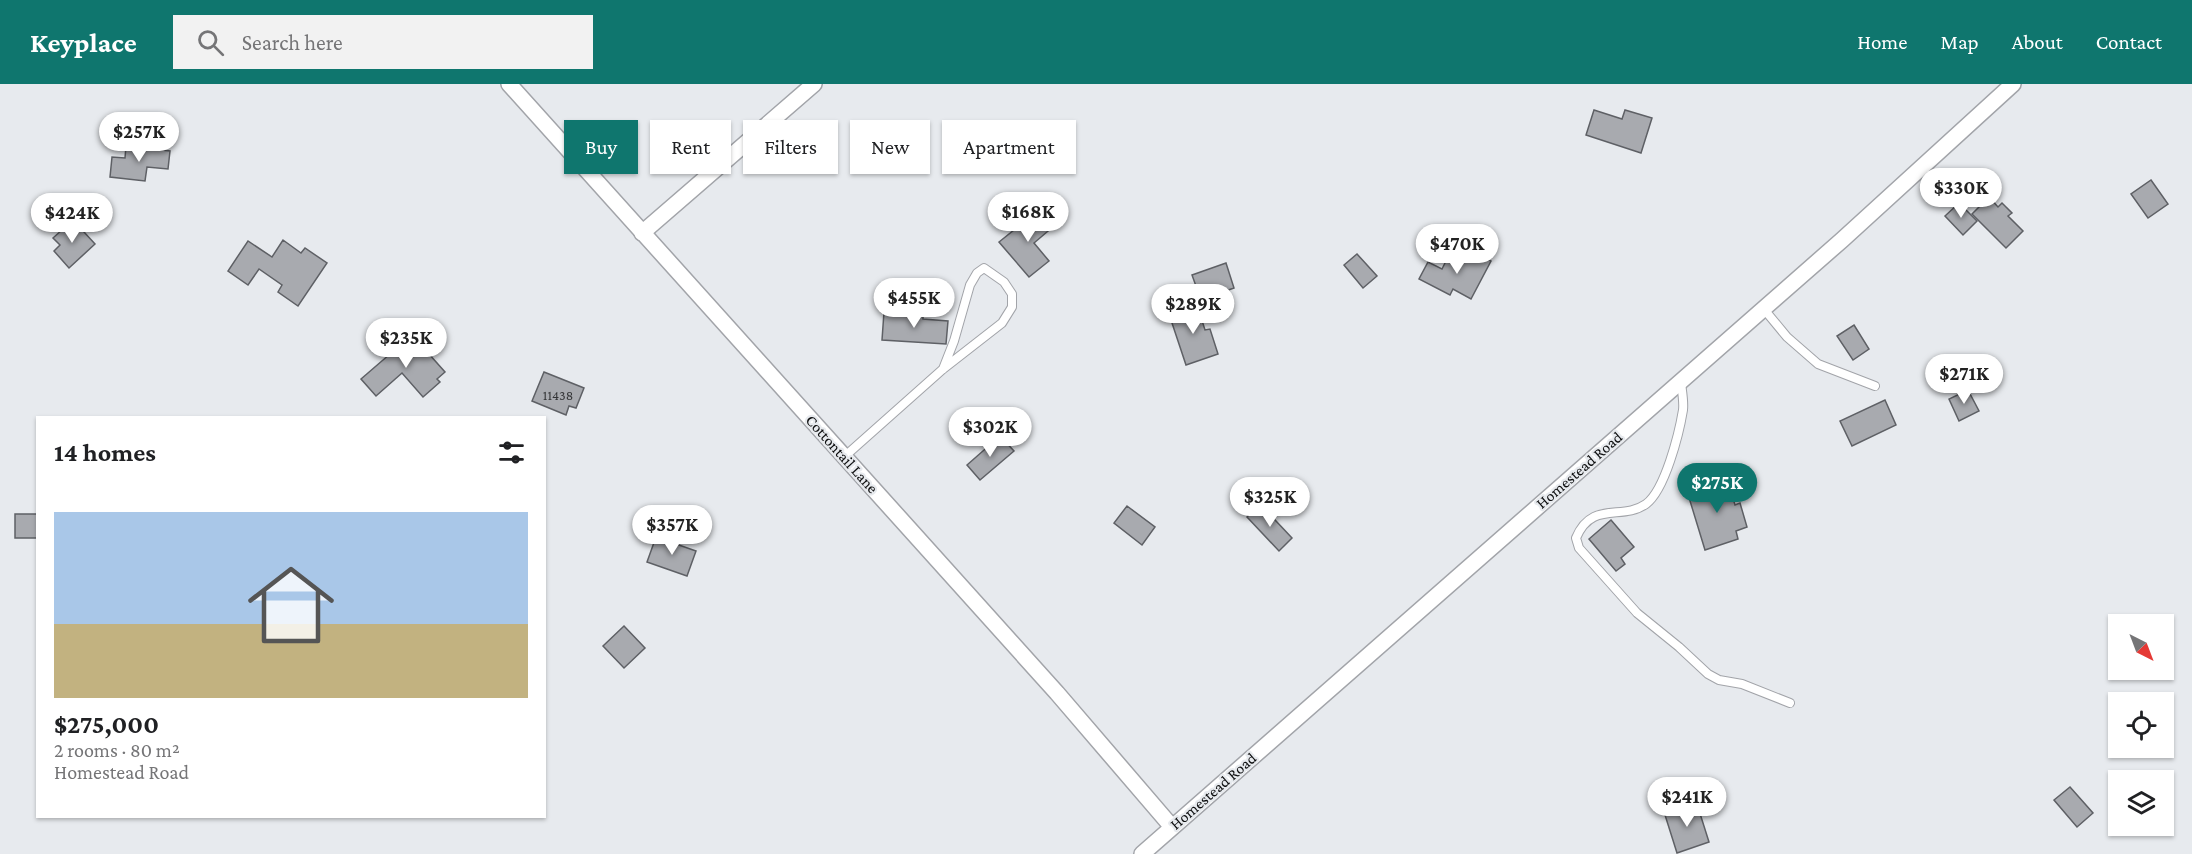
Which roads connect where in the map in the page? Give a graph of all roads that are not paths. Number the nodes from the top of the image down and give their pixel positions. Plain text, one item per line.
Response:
1 (509, 84) edge
2 (814, 84) edge
3 (2013, 84) edge
4 (642, 233) junction
5 (1763, 308) junction
6 (944, 369) junction
7 (1681, 381) junction
8 (1875, 386) dead end
9 (844, 457) junction
10 (1790, 703) dead end
11 (1172, 827) junction
12 (1142, 854) edge

1 - 4 street, Cottontail Lane
2 - 4 street
3 - 5 street, Homestead Road
4 - 9 street, Cottontail Lane
5 - 7 street, Homestead Road
5 - 8 lane
6 - 6 lane
6 - 9 lane
7 - 10 lane
7 - 11 street, Homestead Road
9 - 11 street, Cottontail Lane
11 - 12 street, Homestead Road

